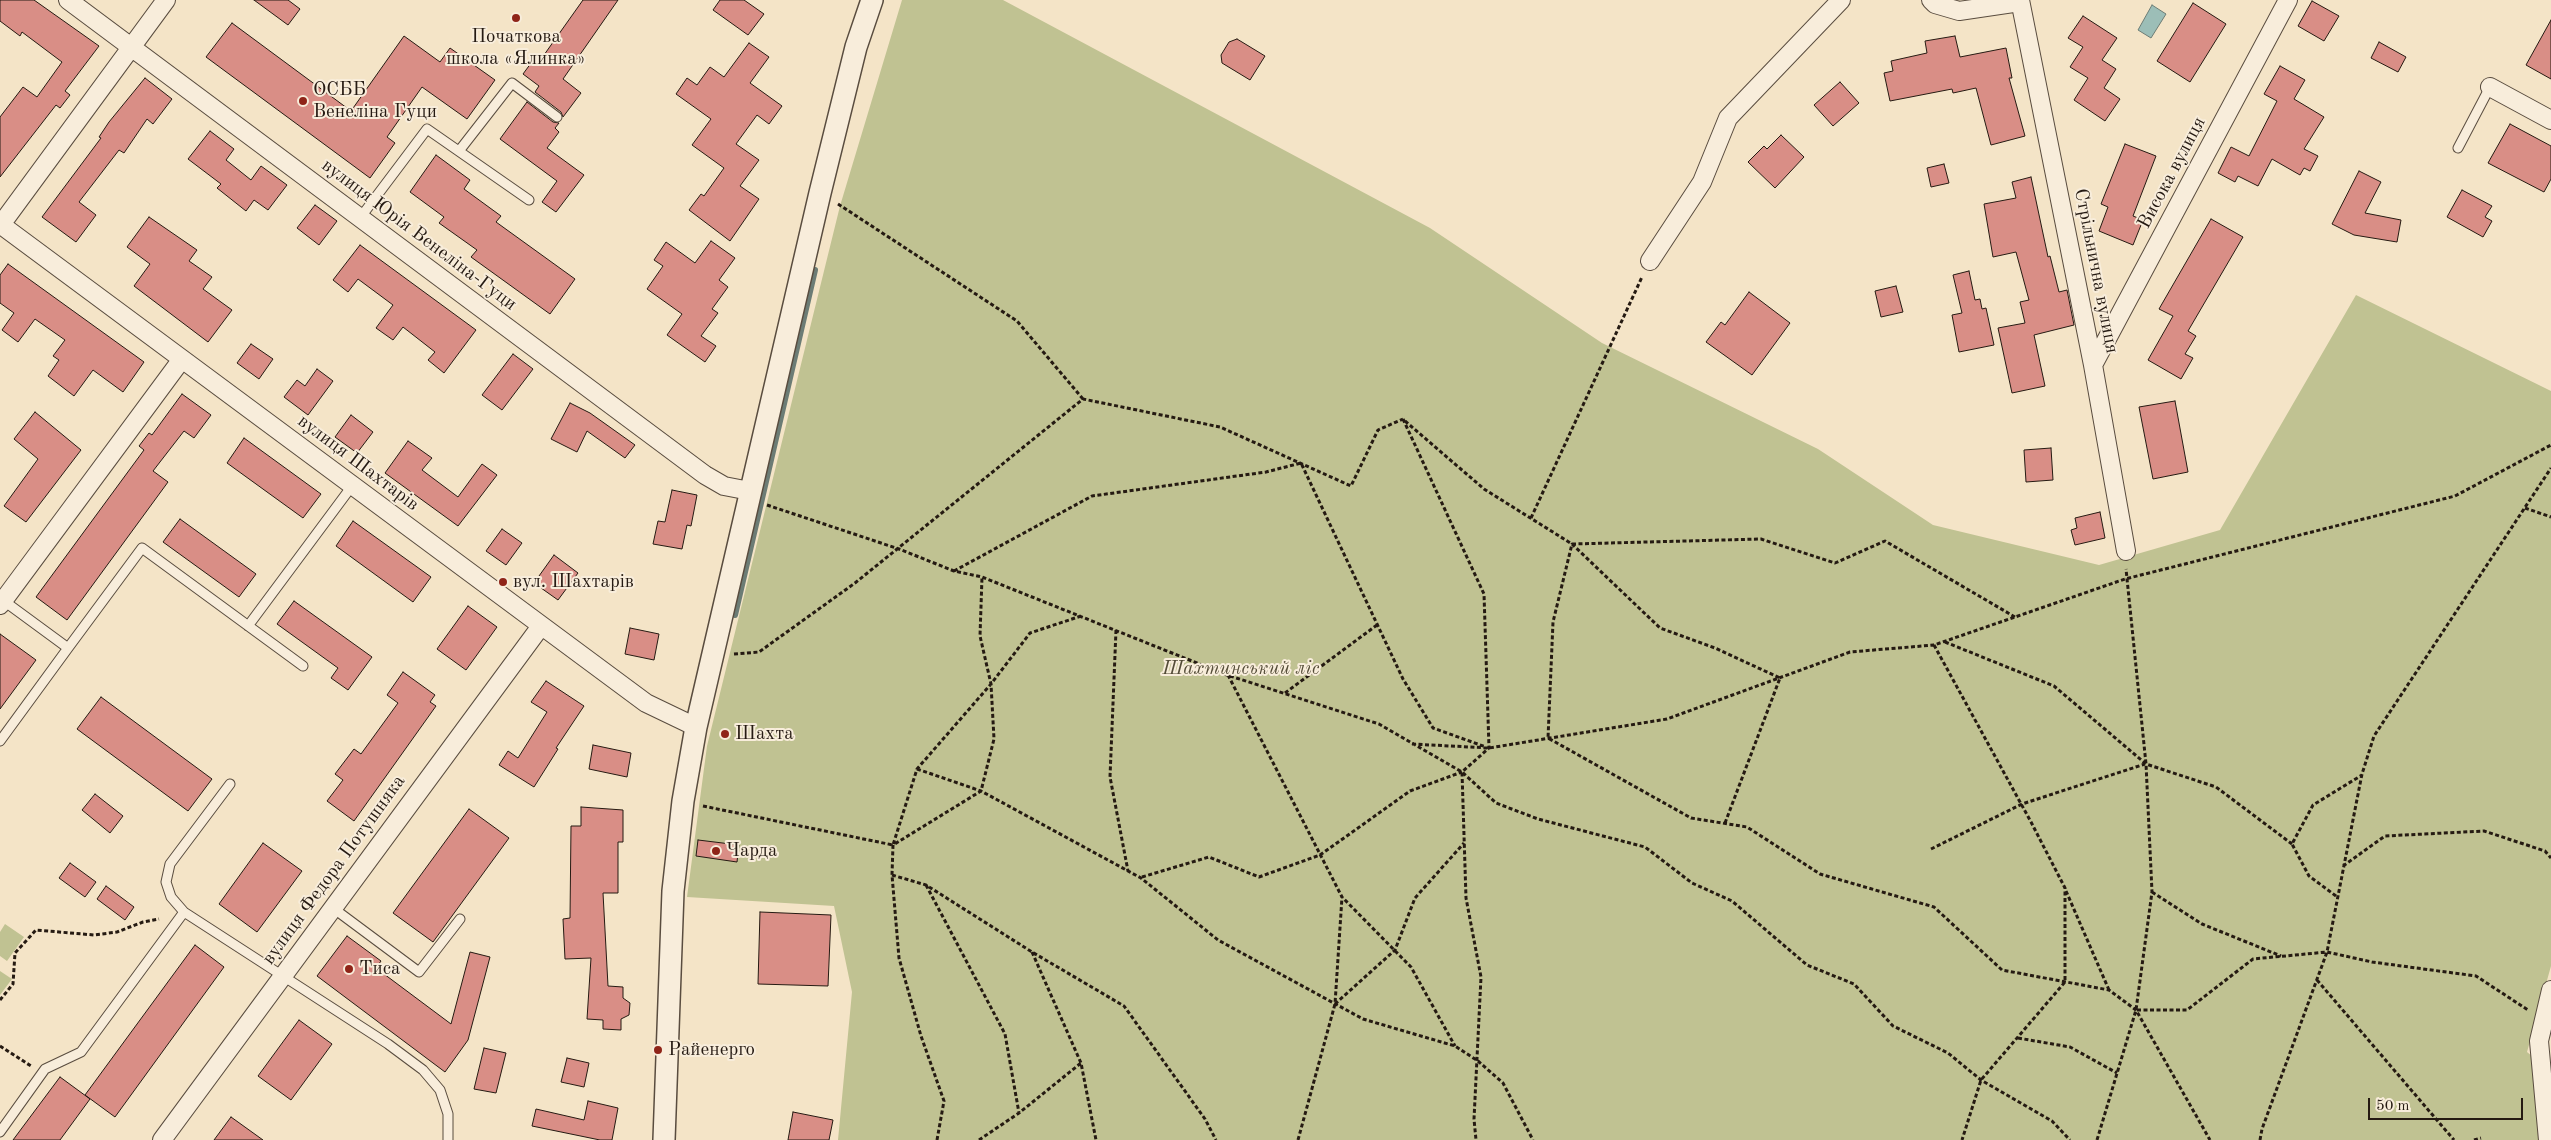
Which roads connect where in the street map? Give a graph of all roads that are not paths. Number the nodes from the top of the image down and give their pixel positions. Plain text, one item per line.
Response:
1 (68, 0) edge
2 (166, 0) edge
3 (872, 0) edge
4 (1841, 0) edge
5 (1931, 0) edge
6 (2288, 0) edge
7 (2020, 1) edge
8 (131, 47) junction
9 (2490, 87) joint
10 (557, 117) dead end
11 (2551, 120) edge
12 (2458, 148) dead end
13 (459, 151) junction
14 (529, 200) dead end
15 (360, 218) junction
16 (0, 225) edge
17 (1650, 261) road end
18 (182, 359) junction
19 (2093, 365) junction
20 (352, 486) junction
21 (750, 491) junction
22 (2126, 551) road end
23 (2, 603) edge
24 (248, 626) junction
25 (541, 626) junction
26 (68, 648) junction
27 (303, 666) dead end
28 (696, 727) junction
29 (0, 741) edge
30 (230, 784) dead end
31 (333, 908) junction
32 (184, 912) junction
33 (460, 918) dead end
34 (283, 976) junction
35 (2551, 990) edge
36 (2545, 1045) edge
37 (0, 1132) edge
38 (162, 1140) edge
39 (448, 1140) edge
40 (664, 1140) edge
41 (2548, 1140) edge

1 - 8 street, вулиця Юрія Венеліна-Гуци
2 - 8 street
3 - 21 street
4 - 17 street
5 - 7 street
6 - 19 street, Висока вулиця
7 - 19 street, Стрільнична вулиця
8 - 15 street, вулиця Юрія Венеліна-Гуци
8 - 16 street
9 - 11 street
9 - 12 lane
10 - 13 lane
13 - 14 lane
13 - 15 lane
15 - 21 street, вулиця Юрія Венеліна-Гуци
16 - 18 street, вулиця Шахтарів
18 - 20 street, вулиця Шахтарів
18 - 23 street
19 - 22 street, Стрільнична вулиця
20 - 24 lane
20 - 25 street, вулиця Шахтарів
21 - 28 street
23 - 26 lane
24 - 26 lane
24 - 27 lane
25 - 28 street, вулиця Шахтарів
25 - 31 street, вулиця Федора Потушняка
26 - 29 lane
28 - 40 street
30 - 32 lane
31 - 33 lane
31 - 34 street, вулиця Федора Потушняка
32 - 34 lane
32 - 37 lane
34 - 38 street, вулиця Федора Потушняка
34 - 39 lane
35 - 36 street
36 - 41 street

